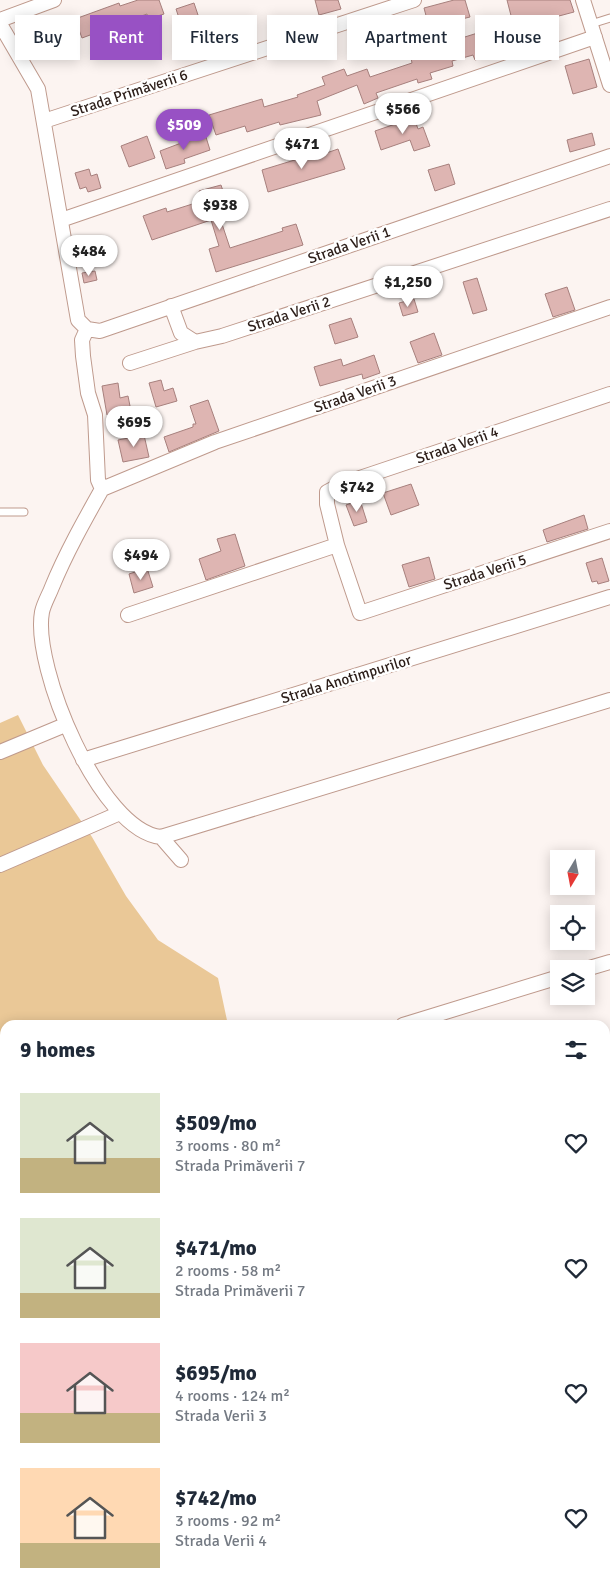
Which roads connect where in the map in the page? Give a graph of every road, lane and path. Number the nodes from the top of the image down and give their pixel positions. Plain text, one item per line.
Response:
1 (54, 0) edge
2 (414, 0) edge
3 (583, 0) edge
4 (610, 18) edge
5 (1, 26) edge
6 (593, 31) junction
7 (610, 85) edge
8 (44, 121) junction
9 (610, 156) edge
10 (58, 203) junction
11 (610, 209) edge
12 (78, 213) junction
13 (61, 220) junction
14 (171, 306) junction
15 (610, 306) edge
16 (87, 329) junction
17 (195, 342) junction
18 (130, 363) dead end
19 (610, 394) edge
20 (102, 489) junction
21 (0, 512) edge
22 (24, 512) dead end
23 (610, 531) edge
24 (337, 545) junction
25 (610, 597) edge
26 (360, 613) joint
27 (128, 615) dead end
28 (610, 700) edge
29 (65, 725) junction
30 (0, 752) edge
31 (83, 760) junction
32 (120, 813) junction
33 (161, 837) junction
34 (181, 860) dead end
35 (0, 865) edge
36 (610, 962) edge
37 (595, 966) edge
38 (550, 980) edge
39 (419, 1020) edge

1 - 5 street
2 - 8 street, Strada Primăverii 6
3 - 6 street
4 - 6 lane
5 - 8 street
6 - 7 street
6 - 12 street
8 - 10 street
9 - 14 street, Strada Verii 1
10 - 12 street
10 - 13 street
11 - 17 street, Strada Verii 2
12 - 13 street
13 - 16 street
14 - 16 street, Strada Verii 1
14 - 17 street
15 - 20 street, Strada Verii 3
16 - 20 street
17 - 18 street, Strada Verii 2
19 - 24 street, Strada Verii 4
20 - 29 street
21 - 22 lane
23 - 26 street, Strada Verii 5
24 - 26 street, Strada Verii 4
24 - 27 street
25 - 31 street, Strada Anotimpurilor
28 - 33 street
29 - 30 street
29 - 31 street
31 - 32 street
32 - 33 street
32 - 35 street
33 - 34 street
36 - 37 street
38 - 39 street

